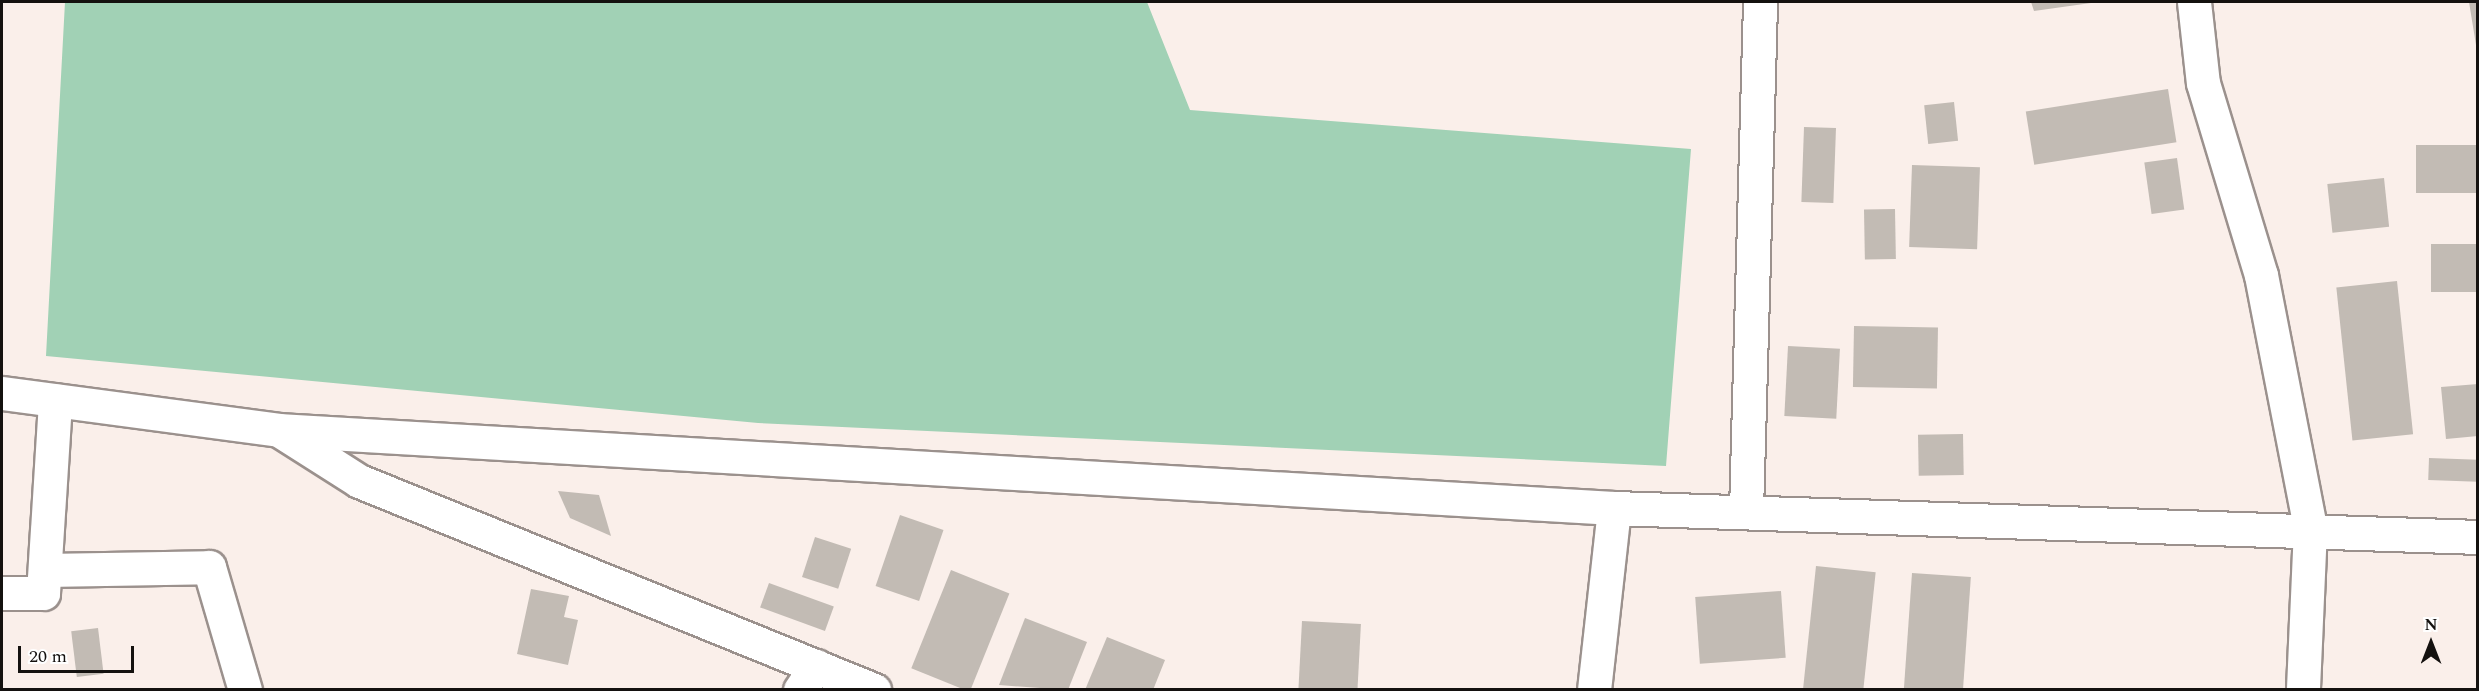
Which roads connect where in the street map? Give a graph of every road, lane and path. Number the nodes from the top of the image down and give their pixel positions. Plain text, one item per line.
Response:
1 (1760, 2) edge
2 (2194, 2) edge
3 (2, 393) edge
4 (55, 400) junction
5 (278, 430) junction
6 (1614, 508) junction
7 (1746, 511) junction
8 (2310, 528) junction
9 (2478, 537) edge
10 (45, 570) junction
11 (2, 593) edge
12 (808, 678) edge
13 (245, 690) edge
14 (874, 690) edge
15 (1594, 690) edge
16 (2303, 690) edge

1 - 7 street
2 - 8 street
3 - 4 street
4 - 5 street
4 - 10 street
5 - 6 street
5 - 12 street
6 - 7 street
6 - 15 street
7 - 8 street
8 - 9 street
8 - 16 street
10 - 11 street
10 - 13 street
12 - 14 street

